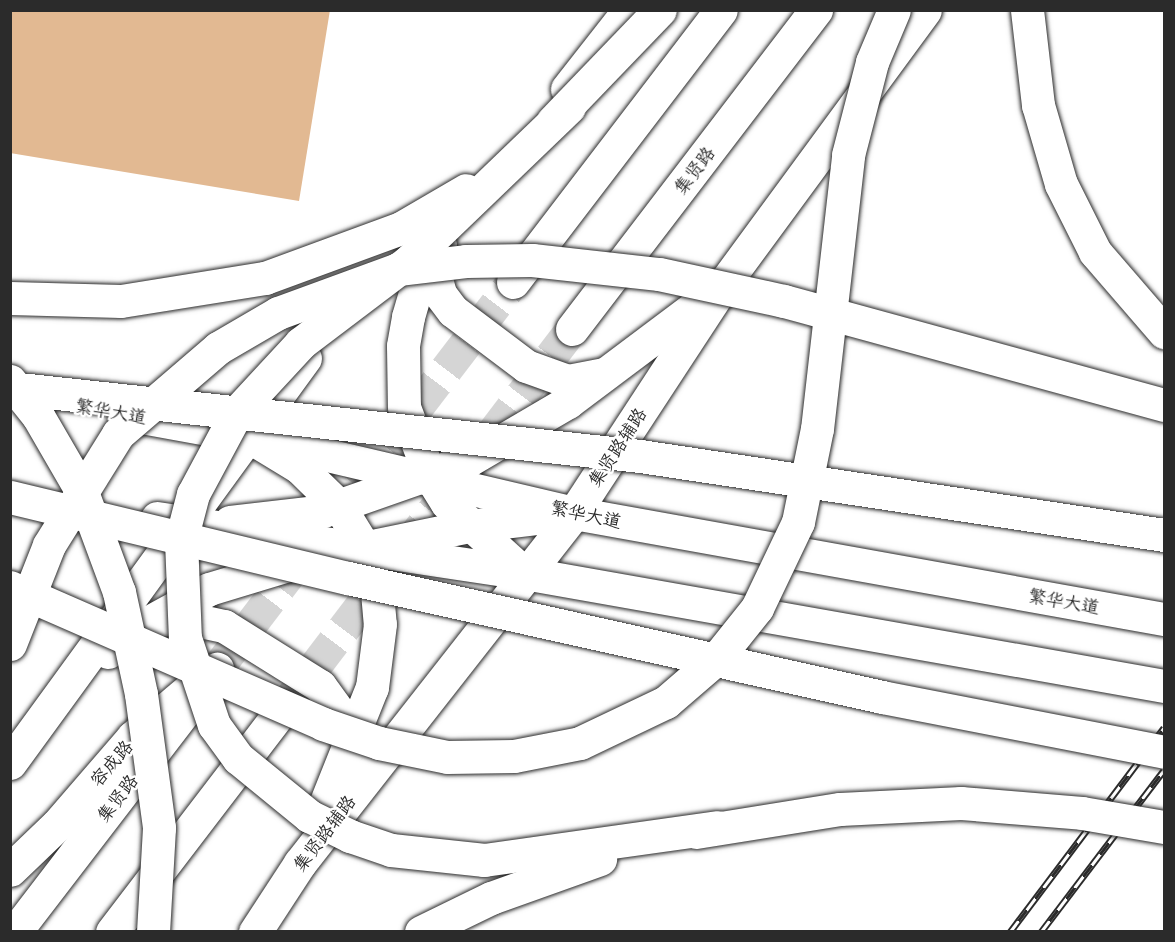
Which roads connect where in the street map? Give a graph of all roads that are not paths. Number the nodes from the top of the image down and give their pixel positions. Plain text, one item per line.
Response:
1 (629, 10) edge
2 (660, 10) edge
3 (721, 10) edge
4 (816, 10) edge
5 (894, 10) edge
6 (925, 10) edge
7 (1027, 10) edge
8 (569, 107) junction
9 (484, 182) junction
10 (445, 235) junction
11 (513, 282) tunnel mouth
12 (723, 285) junction
13 (10, 298) edge
14 (572, 329) tunnel mouth
15 (1164, 332) edge
16 (614, 370) junction
17 (10, 381) edge
18 (10, 388) edge
19 (10, 393) edge
20 (1164, 405) edge
21 (246, 435) junction
22 (430, 476) junction
23 (10, 494) edge
24 (339, 506) junction
25 (574, 513) junction
26 (183, 523) junction
27 (469, 526) junction
28 (1164, 535) edge
29 (364, 547) junction
30 (524, 573) junction
31 (10, 587) edge
32 (1164, 619) edge
33 (149, 622) junction
34 (10, 644) edge
35 (220, 665) joint
36 (72, 681) junction
37 (1164, 687) edge
38 (284, 707) tunnel mouth
39 (350, 747) junction
40 (1164, 752) edge
41 (10, 763) edge
42 (718, 827) junction
43 (1164, 827) edge
44 (176, 848) junction
45 (300, 863) junction
46 (10, 870) edge
47 (15, 932) edge
48 (112, 932) edge
49 (128, 932) edge
50 (153, 932) edge
51 (255, 932) edge
52 (421, 932) edge

1 - 9 main road
2 - 8 main road, bridge
3 - 11 main road
4 - 14 main road, 集贤路
5 - 31 main road, bridge
6 - 12 main road, 集贤路辅路
7 - 15 main road
8 - 13 main road, bridge
8 - 42 main road, bridge
9 - 10 main road
9 - 21 main road
10 - 16 main road
10 - 22 main road
12 - 16 main road
12 - 25 main road, 集贤路辅路
16 - 22 main road
17 - 50 main road, bridge
18 - 28 main road, bridge
19 - 21 main road, 繁华大道
20 - 34 main road, bridge
21 - 22 main road, 繁华大道
21 - 24 main road
21 - 26 main road
22 - 24 main road
22 - 25 main road, 繁华大道
22 - 27 main road
23 - 26 main road
23 - 40 main road, bridge
24 - 26 main road
24 - 29 main road
25 - 27 main road
25 - 30 main road, 集贤路辅路
25 - 32 main road, 繁华大道
26 - 29 main road
26 - 36 main road
27 - 29 main road
27 - 30 main road
29 - 30 main road
29 - 33 main road
29 - 39 main road
30 - 37 main road
30 - 45 main road, 集贤路辅路
33 - 36 main road
33 - 39 main road
35 - 46 main road, 容成路
35 - 47 main road, 集贤路
36 - 41 main road
38 - 44 main road
39 - 45 main road
42 - 43 main road, bridge
42 - 52 main road, bridge
44 - 48 main road
44 - 49 main road
45 - 51 main road, 集贤路辅路

